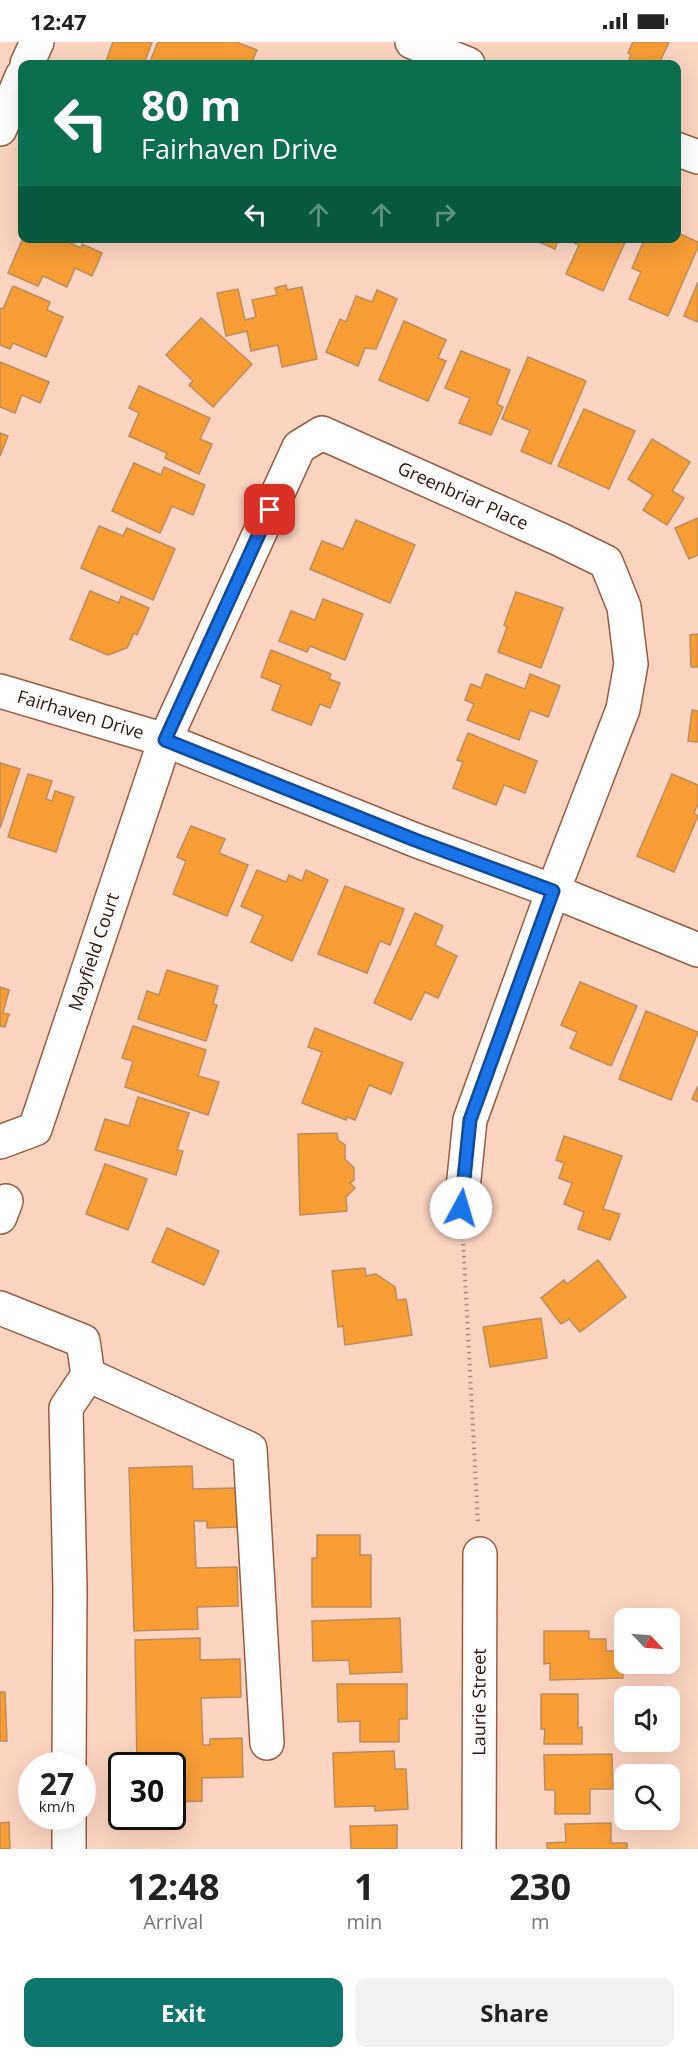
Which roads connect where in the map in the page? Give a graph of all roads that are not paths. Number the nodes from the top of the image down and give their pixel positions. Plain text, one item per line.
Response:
1 (37, 42) edge
2 (412, 42) edge
3 (29, 60) edge
4 (458, 60) edge
5 (18, 86) edge
6 (0, 129) edge
7 (681, 151) edge
8 (698, 158) edge
9 (0, 691) edge
10 (165, 740) junction
11 (553, 891) junction
12 (698, 950) edge
13 (0, 1142) edge
14 (461, 1208) road end
15 (0, 1308) edge
16 (88, 1375) junction
17 (480, 1554) road end
18 (267, 1743) dead end
19 (69, 1752) edge
20 (69, 1830) edge
21 (69, 1849) edge
22 (479, 1849) edge

1 - 3 street
2 - 4 street
5 - 6 street
7 - 8 street
9 - 10 street, Fairhaven Drive
10 - 11 street, Fairhaven Drive
10 - 11 street, Greenbriar Place
10 - 13 street, Mayfield Court
11 - 12 street, Fairhaven Drive
11 - 14 street
15 - 16 street
16 - 18 street
16 - 19 street
17 - 22 street, Laurie Street
20 - 21 street

